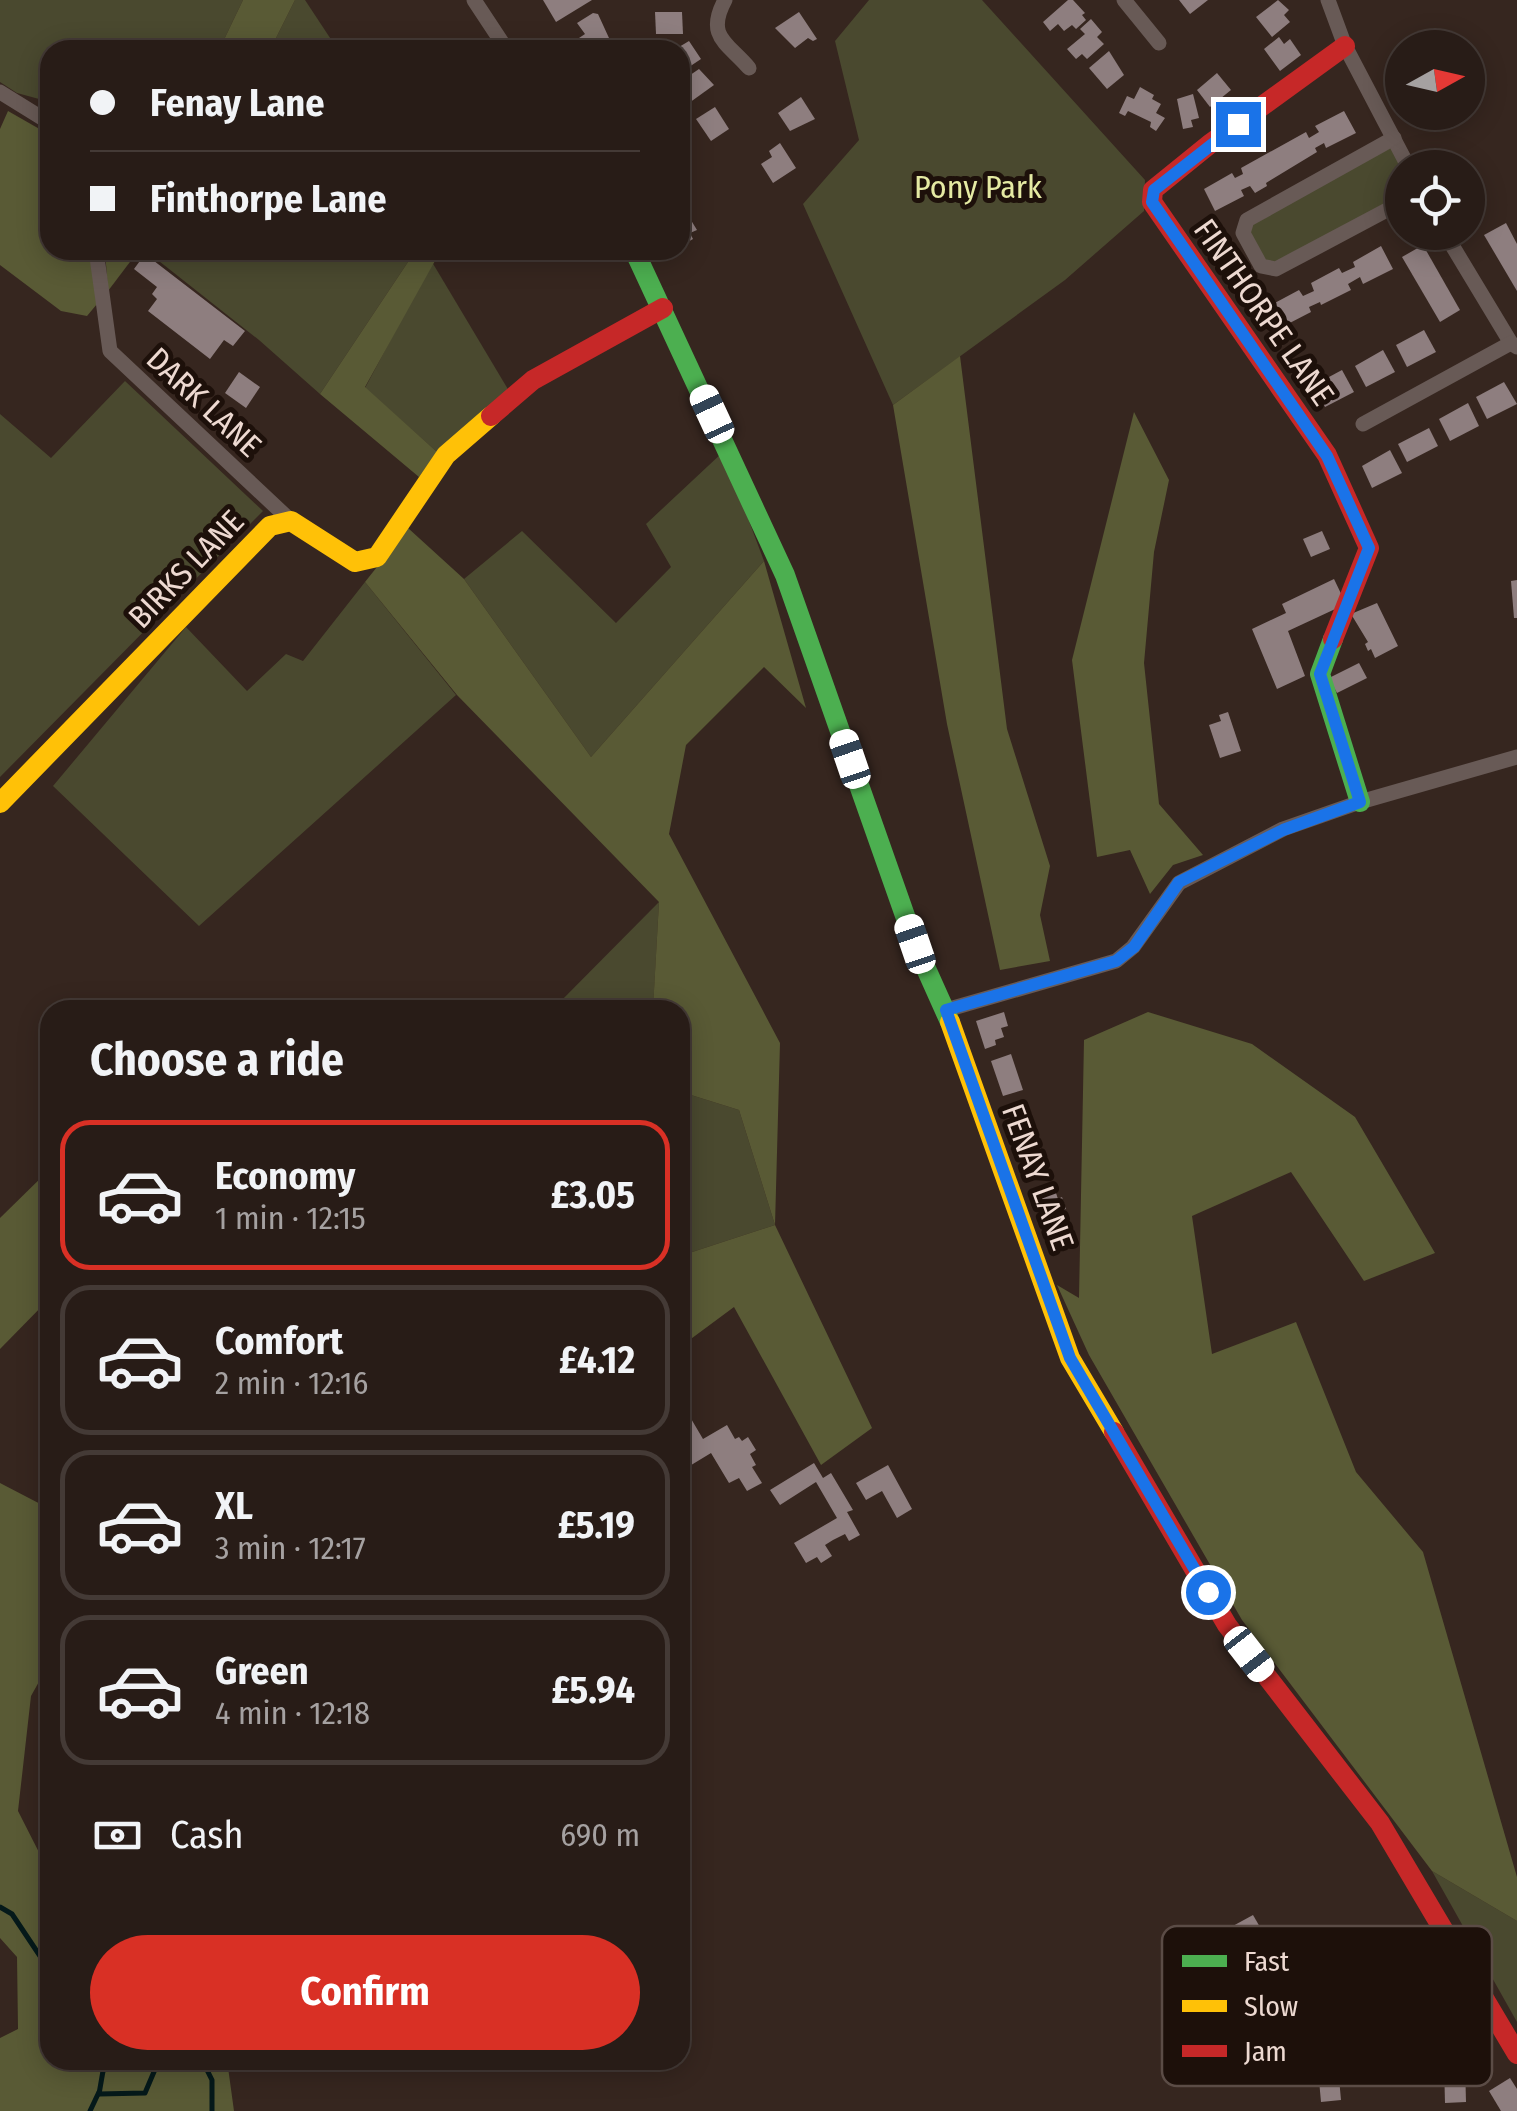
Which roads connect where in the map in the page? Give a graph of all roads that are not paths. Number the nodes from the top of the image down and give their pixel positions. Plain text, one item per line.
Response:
1 (474, 0) edge
2 (725, 0) edge
3 (1124, 0) edge
4 (1328, 0) edge
5 (500, 40) edge
6 (1159, 43) dead end
7 (1345, 46) junction
8 (749, 68) dead end
9 (0, 92) edge
10 (40, 117) edge
11 (1394, 138) junction
12 (1400, 150) edge
13 (1385, 211) edge
14 (1455, 250) edge
15 (97, 260) edge
16 (639, 260) edge
17 (663, 308) junction
18 (1514, 345) edge
19 (1363, 424) dead end
20 (291, 521) junction
21 (1517, 757) edge
22 (1360, 802) junction
23 (0, 803) edge
24 (946, 1010) junction
25 (1441, 1926) edge
26 (1492, 2012) edge
27 (1517, 2054) edge

1 - 5 street
2 - 8 street
3 - 6 street
4 - 7 street
7 - 11 street
7 - 22 street, FINTHORPE LANE
9 - 10 street
11 - 12 street
11 - 13 street
14 - 18 street
15 - 20 street, DARK LANE
16 - 17 street, FENAY LANE
17 - 20 street, BIRKS LANE
17 - 24 street, FENAY LANE
18 - 19 street
20 - 23 street, BIRKS LANE
21 - 22 street
22 - 24 street
24 - 25 street, FENAY LANE
26 - 27 street, FENAY LANE

